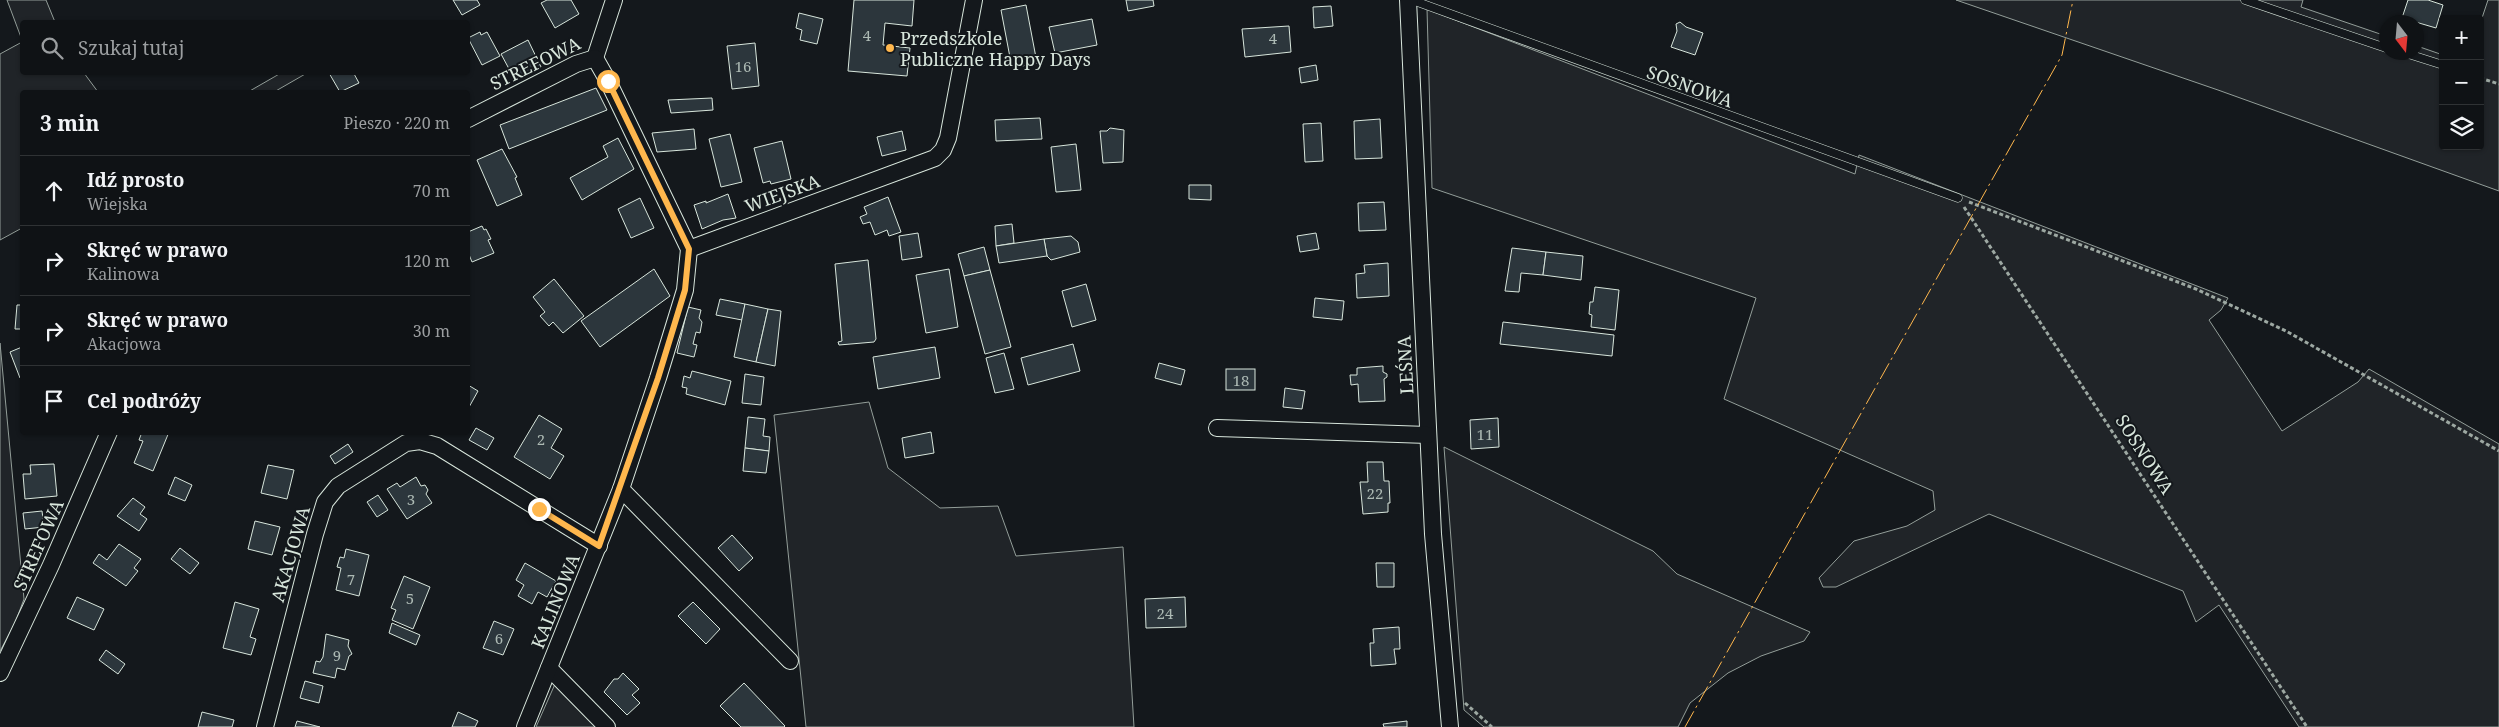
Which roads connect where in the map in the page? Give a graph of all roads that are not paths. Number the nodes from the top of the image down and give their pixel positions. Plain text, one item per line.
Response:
1 (614, 0) edge
2 (974, 0) edge
3 (1410, 0) edge
4 (2245, 0) edge
5 (2379, 46) edge
6 (594, 58) junction
7 (2424, 60) edge
8 (2439, 65) edge
9 (470, 118) edge
10 (1958, 198) road end
11 (689, 249) junction
12 (1217, 428) dead end
13 (108, 435) edge
14 (1428, 435) junction
15 (621, 489) junction
16 (599, 546) junction
17 (790, 661) dead end
18 (549, 668) junction
19 (0, 673) edge
20 (265, 727) edge
21 (525, 727) edge
22 (607, 727) edge
23 (1450, 727) edge

1 - 6 street, STREFOWA
2 - 11 street, WIEJSKA
3 - 10 lane, SOSNOWA
3 - 14 street, LEŚNA
4 - 5 lane
6 - 9 street, STREFOWA
6 - 11 street
7 - 8 lane
11 - 15 street, KALINOWA
12 - 14 street
13 - 19 street, STREFOWA
14 - 23 street, LEŚNA
15 - 16 street, KALINOWA
15 - 17 street
16 - 18 street, KALINOWA
16 - 20 street, AKACJOWA
18 - 21 street, KALINOWA
18 - 22 street

